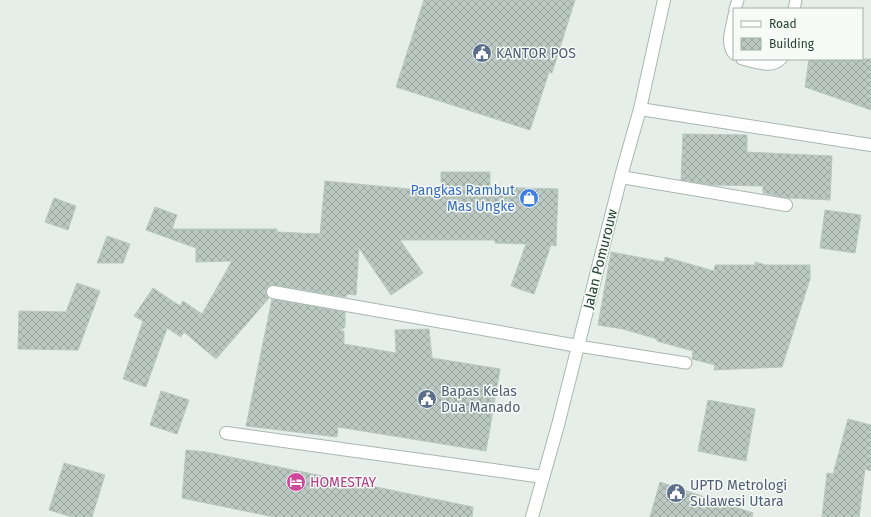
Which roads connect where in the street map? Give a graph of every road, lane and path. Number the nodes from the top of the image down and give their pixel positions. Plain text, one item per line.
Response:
1 (664, 0) edge
2 (733, 21) edge
3 (733, 52) edge
4 (747, 60) edge
5 (781, 60) edge
6 (640, 109) junction
7 (871, 145) edge
8 (621, 177) junction
9 (786, 205) dead end
10 (273, 292) dead end
11 (578, 346) junction
12 (686, 363) dead end
13 (226, 433) dead end
14 (543, 477) junction
15 (532, 517) edge

1 - 6 street, Jalan Pomurouw
2 - 3 lane
4 - 5 lane
6 - 7 street
6 - 8 street, Jalan Pomurouw
8 - 9 street
8 - 11 street, Jalan Pomurouw
10 - 11 street
11 - 12 lane
11 - 14 street, Jalan Pomurouw
13 - 14 street
14 - 15 street, Jalan Pomurouw

